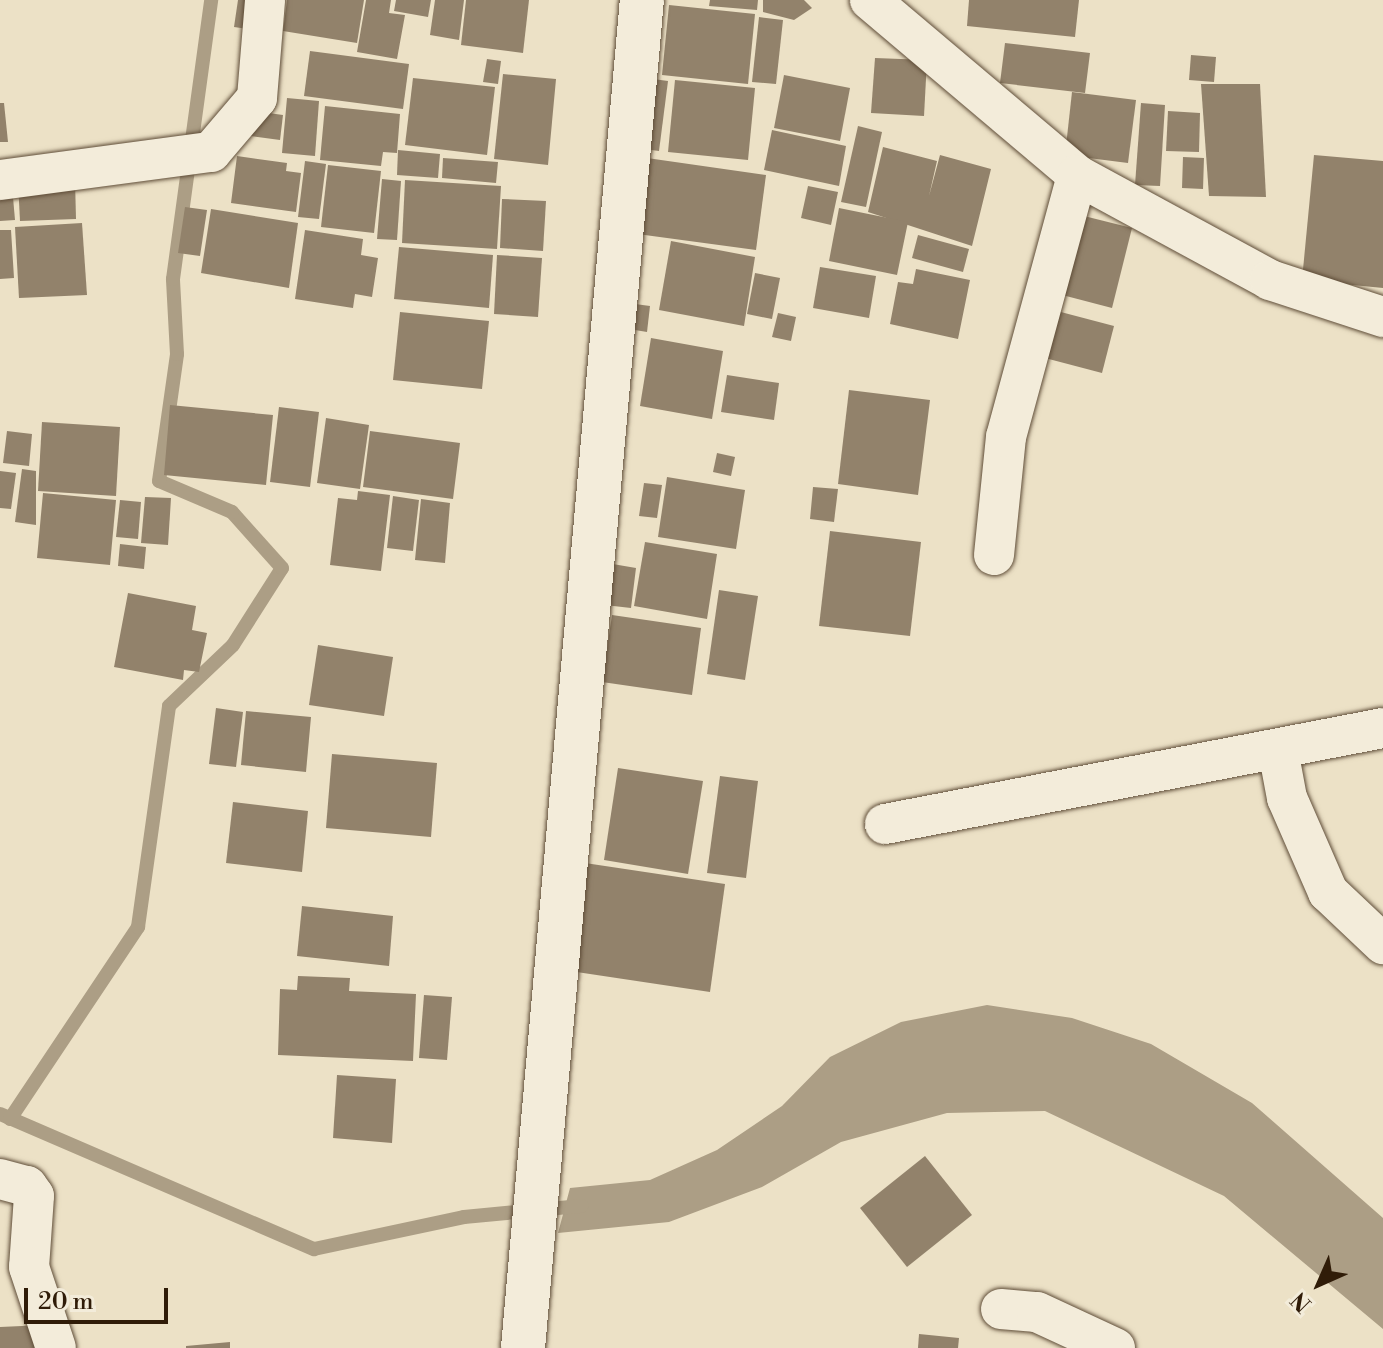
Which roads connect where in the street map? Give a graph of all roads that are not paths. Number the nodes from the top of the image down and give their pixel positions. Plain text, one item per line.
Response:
1 (265, 0) edge
2 (642, 0) edge
3 (870, 0) edge
4 (1077, 175) junction
5 (0, 180) edge
6 (1383, 317) edge
7 (994, 555) dead end
8 (1383, 728) edge
9 (1278, 750) junction
10 (885, 824) dead end
11 (1383, 944) edge
12 (0, 1179) edge
13 (1001, 1309) dead end
14 (56, 1348) edge
15 (523, 1348) edge
16 (1115, 1348) edge

1 - 5 street
2 - 15 main road
3 - 4 street
4 - 6 street
4 - 7 street
8 - 9 street
9 - 10 street
9 - 11 street
12 - 14 street
13 - 16 street

